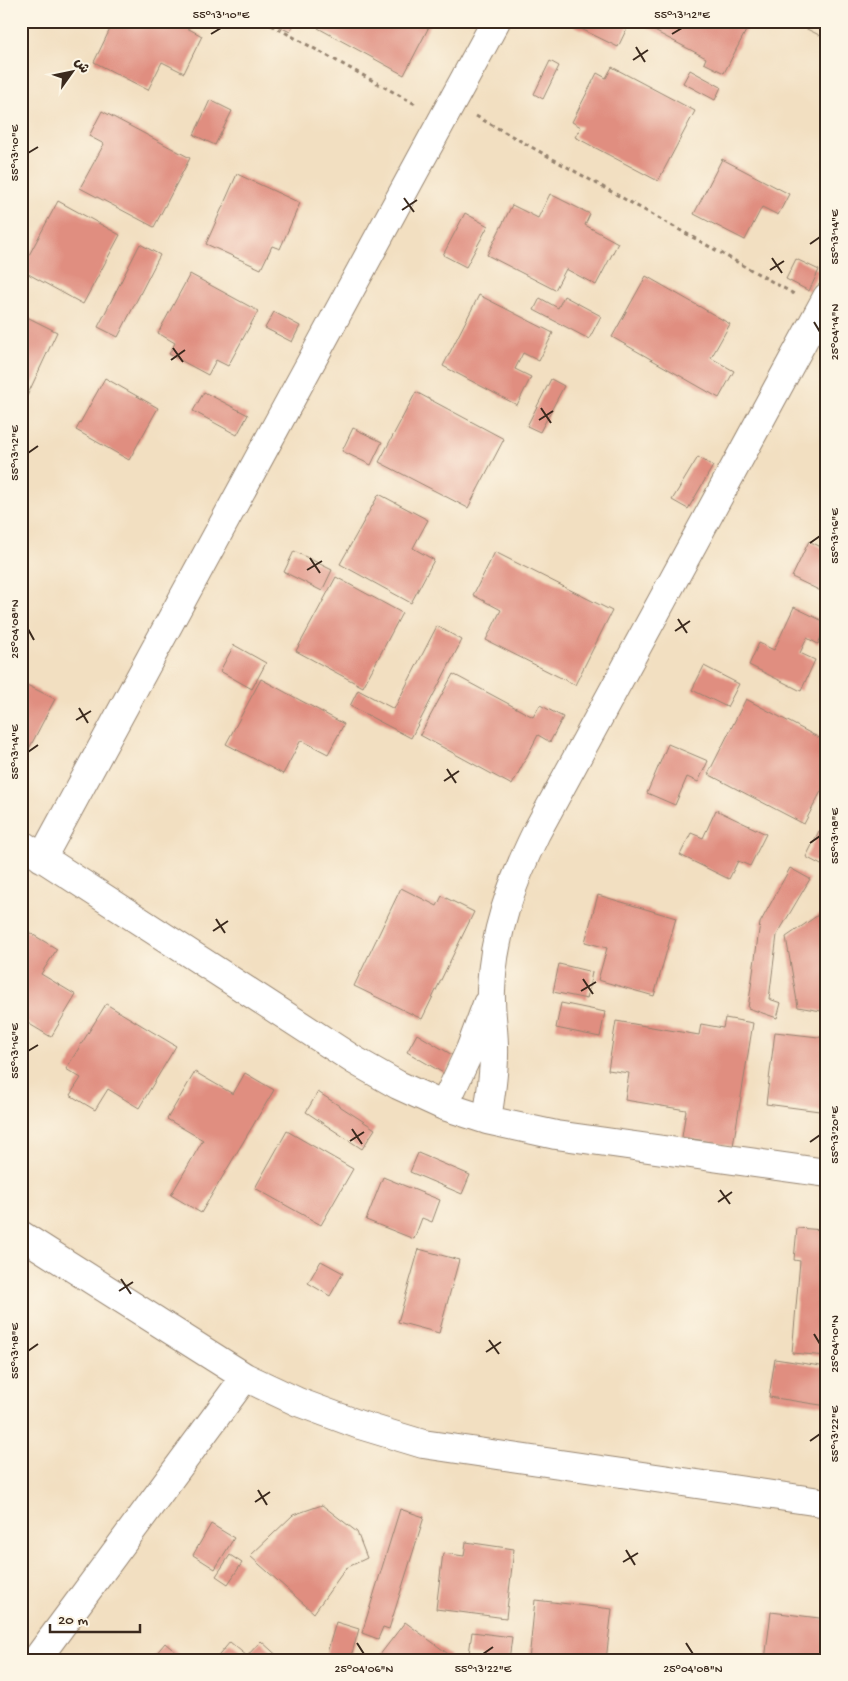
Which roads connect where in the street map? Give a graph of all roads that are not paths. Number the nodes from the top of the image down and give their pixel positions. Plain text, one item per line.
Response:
1 (496, 21) edge
2 (824, 303) edge
3 (32, 851) edge
4 (491, 991) junction
5 (444, 1106) junction
6 (487, 1120) junction
7 (827, 1173) edge
8 (21, 1235) edge
9 (245, 1377) junction
10 (827, 1503) edge
11 (36, 1660) edge

1 - 3 street
2 - 4 street
3 - 5 street
4 - 5 street
4 - 6 street
5 - 6 street
6 - 7 street
8 - 9 street
9 - 10 street
9 - 11 street

